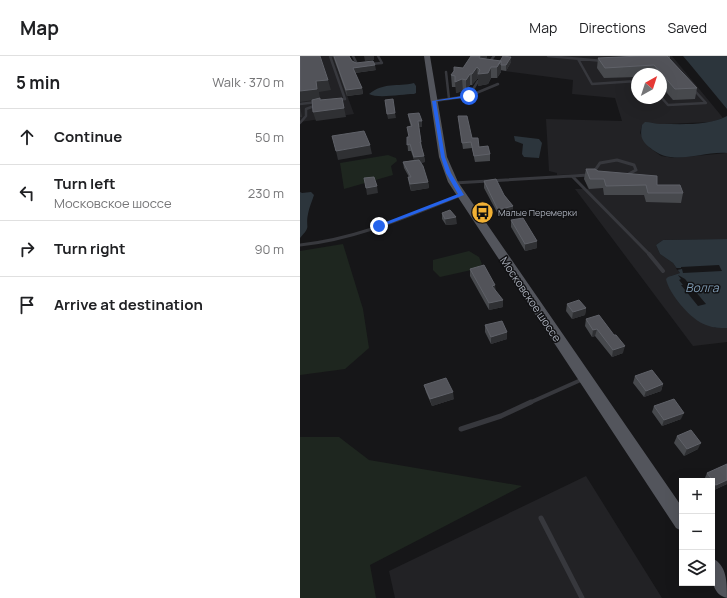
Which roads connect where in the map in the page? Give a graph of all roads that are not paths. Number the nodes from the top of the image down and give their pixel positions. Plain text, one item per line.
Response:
1 (332, 56) edge
2 (353, 56) edge
3 (378, 56) edge
4 (427, 56) edge
5 (494, 56) edge
6 (548, 56) edge
7 (581, 56) edge
8 (578, 58) junction
9 (583, 59) junction
10 (604, 61) edge
11 (369, 64) edge
12 (363, 65) edge
13 (487, 67) edge
14 (446, 72) dead end
15 (478, 81) edge
16 (631, 82) edge
17 (498, 84) dead end
18 (691, 88) edge
19 (469, 96) junction
20 (449, 99) junction
21 (333, 100) edge
22 (434, 101) junction
23 (300, 104) edge
24 (666, 104) edge
25 (300, 123) edge
26 (592, 175) junction
27 (599, 175) edge
28 (572, 176) junction
29 (627, 178) edge
30 (454, 183) junction
31 (461, 195) junction
32 (300, 246) edge
33 (663, 271) dead end
34 (585, 378) junction
35 (461, 429) dead end
36 (541, 518) dead end
37 (679, 518) edge
38 (715, 571) edge
39 (727, 589) edge
40 (582, 598) edge

1 - 21 lane
2 - 12 lane
3 - 11 lane
4 - 22 main road, Московское шоссе
5 - 13 lane
6 - 8 lane
7 - 9 lane
8 - 9 lane
8 - 16 lane
9 - 10 lane
14 - 20 lane
15 - 19 lane
17 - 19 lane
18 - 24 lane
19 - 20 lane
20 - 22 lane
22 - 30 main road, Московское шоссе
23 - 25 lane
26 - 27 lane
26 - 28 lane
26 - 29 lane
28 - 30 lane
28 - 33 lane
30 - 31 main road, Московское шоссе
31 - 32 lane
31 - 34 main road, Московское шоссе
34 - 35 lane
34 - 37 main road, Московское шоссе
36 - 40 lane
38 - 39 main road

